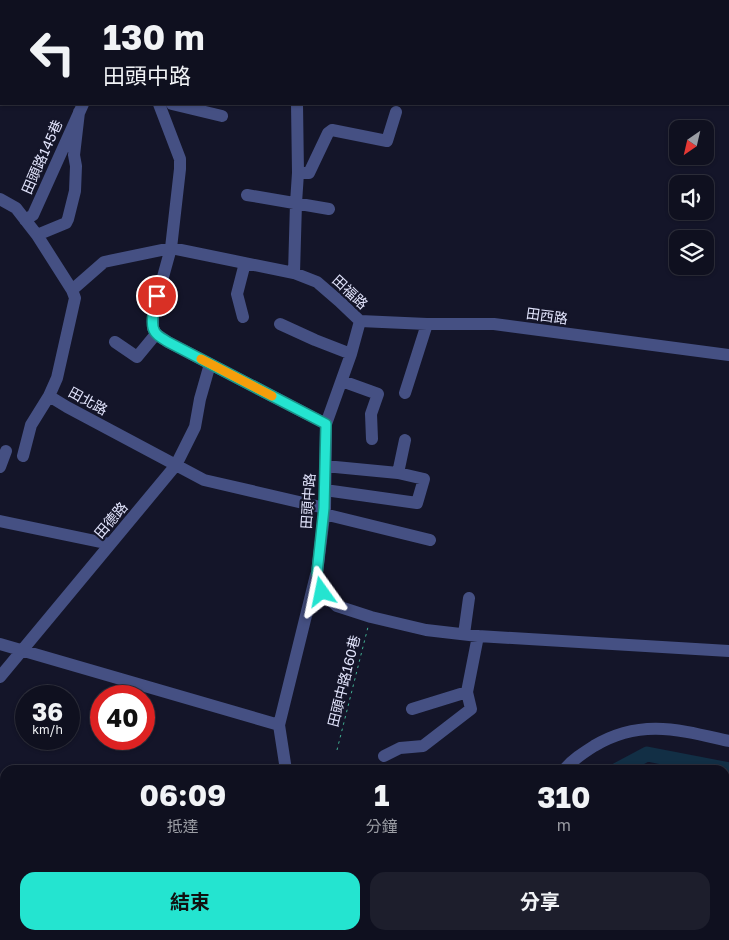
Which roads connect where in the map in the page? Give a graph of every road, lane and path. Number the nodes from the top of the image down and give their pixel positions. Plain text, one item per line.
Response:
1 (159, 105) edge
2 (176, 105) edge
3 (297, 105) edge
4 (81, 108) edge
5 (396, 112) dead end
6 (222, 116) dead end
7 (298, 173) junction
8 (247, 195) dead end
9 (0, 199) edge
10 (296, 203) junction
11 (330, 209) dead end
12 (25, 220) junction
13 (37, 235) junction
14 (171, 248) junction
15 (245, 263) junction
16 (294, 272) junction
17 (72, 290) junction
18 (243, 316) dead end
19 (360, 321) junction
20 (280, 324) dead end
21 (427, 324) junction
22 (156, 334) junction
23 (115, 342) dead end
24 (352, 354) junction
25 (729, 355) edge
26 (210, 364) junction
27 (342, 380) junction
28 (406, 393) dead end
29 (49, 396) junction
30 (326, 424) junction
31 (372, 439) dead end
32 (405, 440) dead end
33 (6, 451) dead end
34 (24, 456) dead end
35 (176, 465) junction
36 (325, 466) junction
37 (0, 467) edge
38 (398, 474) junction
39 (325, 490) junction
40 (324, 511) junction
41 (0, 521) edge
42 (430, 540) dead end
43 (110, 544) junction
44 (317, 573) junction
45 (469, 598) dead end
46 (371, 617) junction
47 (464, 634) junction
48 (478, 636) junction
49 (0, 644) edge
50 (23, 650) junction
51 (729, 651) edge
52 (0, 677) edge
53 (467, 692) junction
54 (412, 709) dead end
55 (279, 725) junction
56 (729, 741) edge
57 (337, 750) dead end
58 (384, 756) dead end
59 (285, 765) edge
60 (568, 765) edge

1 - 14 street
2 - 6 street
3 - 7 street
4 - 12 street, 田頭路145巷
4 - 13 street
5 - 7 street
7 - 10 street
8 - 10 street
9 - 12 street
10 - 11 street
10 - 16 street
12 - 13 street
13 - 17 street
14 - 15 street
14 - 17 street
14 - 22 street
15 - 16 street
15 - 18 street
16 - 19 street, 田福路
17 - 29 street, 田北路
19 - 21 street, 田西路
19 - 24 street, 田福路
20 - 24 street
21 - 25 street, 田西路
21 - 28 street
22 - 23 street
22 - 26 street
24 - 27 street, 田福路
26 - 30 street
26 - 35 street, 田德路
27 - 30 street, 田福路
27 - 31 street
29 - 34 street
29 - 35 street, 田北路
30 - 36 street, 田頭中路
32 - 38 street
33 - 37 street
35 - 40 street, 田北路
35 - 43 street, 田德路
36 - 38 street
36 - 39 street, 田頭中路
38 - 39 street
39 - 40 street, 田頭中路
40 - 42 street, 田北路
40 - 44 street, 田頭中路
41 - 43 street
43 - 50 street, 田德路
44 - 46 street, 田頭中路
44 - 55 street
45 - 47 street
46 - 47 street, 田頭中路
46 - 57 path, 田頭中路160巷
47 - 48 street, 田頭中路
48 - 51 street, 田頭中路
48 - 53 street
49 - 50 street
50 - 52 street, 田德路
50 - 55 street
53 - 54 street
53 - 58 street
55 - 59 street
56 - 60 street

